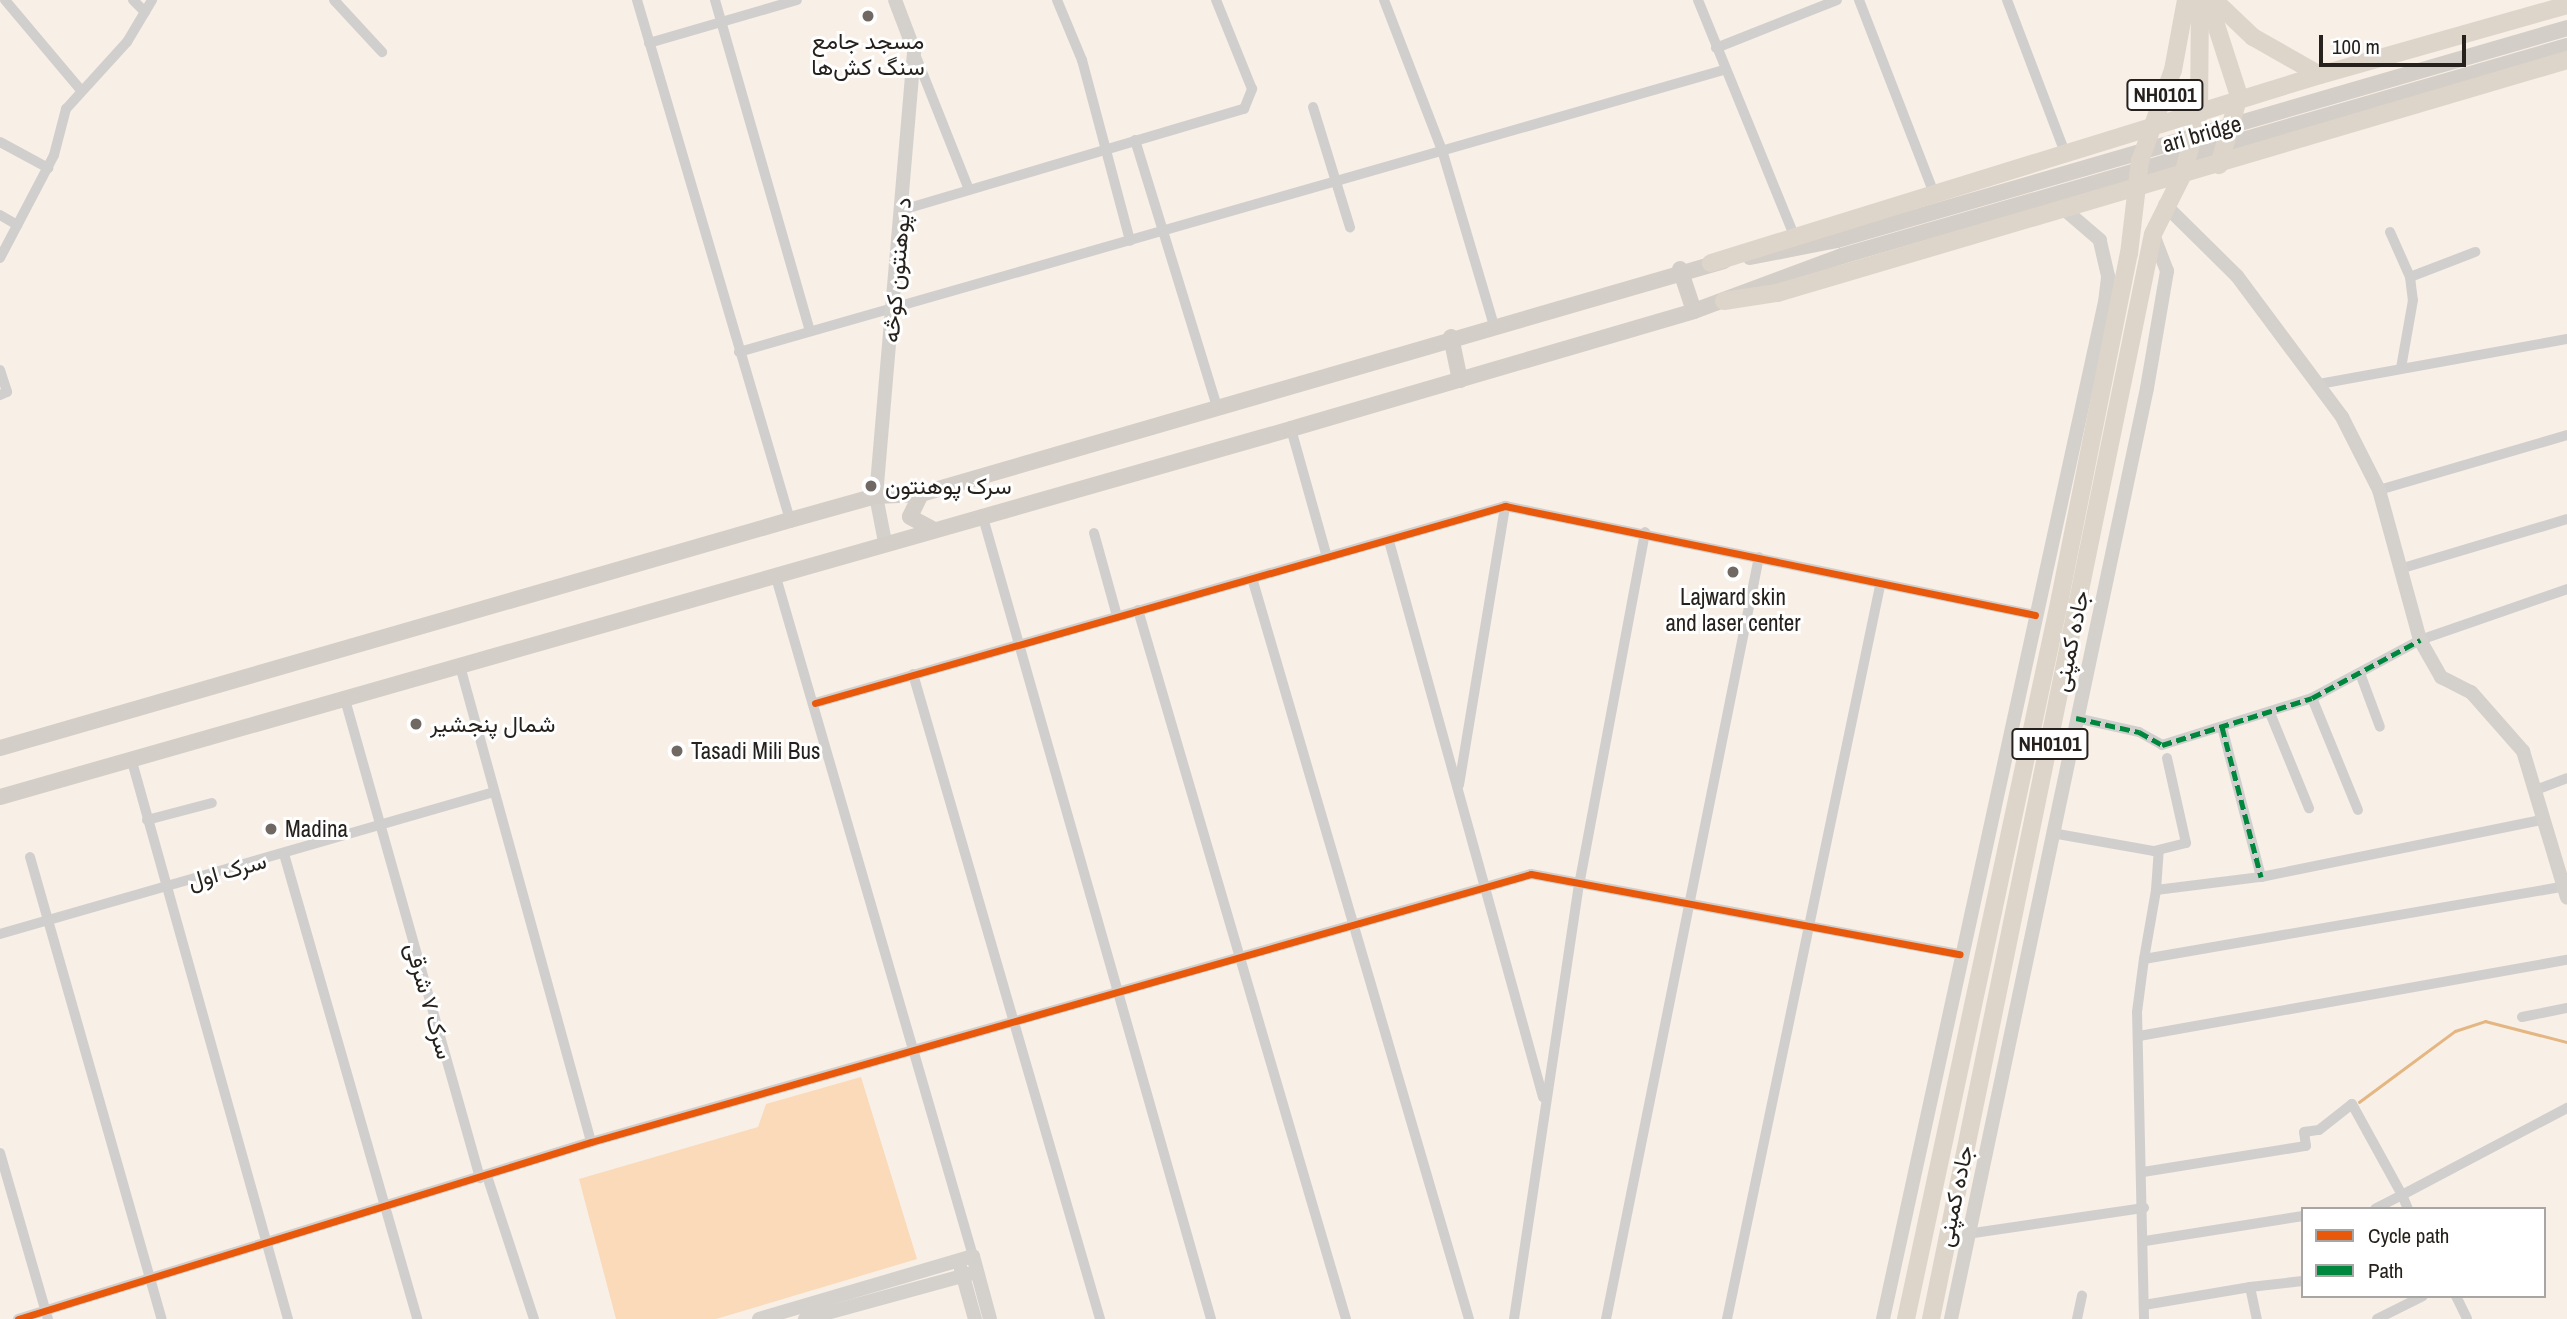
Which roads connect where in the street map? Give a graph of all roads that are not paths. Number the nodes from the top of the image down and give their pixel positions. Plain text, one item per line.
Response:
1 (5, 0) edge
2 (133, 0) edge
3 (152, 0) edge
4 (334, 0) edge
5 (637, 0) edge
6 (715, 0) edge
7 (797, 0) edge
8 (895, 0) edge
9 (1057, 0) edge
10 (1216, 0) edge
11 (1384, 0) edge
12 (1698, 0) edge
13 (1837, 0) edge
14 (1859, 0) edge
15 (2007, 0) edge
16 (2186, 0) edge
17 (2200, 0) edge
18 (2208, 0) edge
19 (2214, 0) edge
20 (2567, 5) edge
21 (145, 12) junction
22 (722, 22) junction
23 (2567, 28) edge
24 (649, 43) junction
25 (2567, 46) edge
26 (1716, 48) junction
27 (914, 50) junction
28 (382, 52) dead end
29 (2567, 60) edge
30 (1724, 70) junction
31 (2320, 75) junction
32 (80, 89) junction
33 (2239, 103) junction
34 (1312, 107) dead end
35 (2199, 115) junction
36 (2151, 128) junction
37 (1135, 140) junction
38 (0, 142) edge
39 (1104, 150) junction
40 (1442, 150) junction
41 (2065, 153) junction
42 (2219, 165) junction
43 (48, 168) junction
44 (2183, 174) junction
45 (1335, 182) junction
46 (2136, 187) junction
47 (969, 190) junction
48 (1933, 191) junction
49 (2165, 205) junction
50 (902, 209) junction
51 (2064, 209) junction
52 (0, 215) edge
53 (17, 225) junction
54 (1350, 227) dead end
55 (1160, 231) junction
56 (2390, 232) dead end
57 (1793, 233) junction
58 (2153, 234) junction
59 (1130, 241) junction
60 (2475, 252) dead end
61 (0, 258) edge
62 (1711, 263) junction
63 (1680, 269) junction
64 (2410, 278) junction
65 (1724, 301) junction
66 (892, 307) junction
67 (1694, 311) junction
68 (1494, 325) junction
69 (810, 331) junction
70 (1451, 337) junction
71 (2567, 339) edge
72 (739, 352) junction
73 (2401, 368) junction
74 (0, 370) edge
75 (1460, 380) junction
76 (2319, 384) junction
77 (0, 395) edge
78 (1217, 407) junction
79 (1291, 429) junction
80 (2567, 435) edge
81 (2379, 491) junction
82 (920, 494) junction
83 (876, 496) junction
84 (1505, 506) junction
85 (982, 513) junction
86 (2567, 519) edge
87 (790, 520) junction
88 (931, 528) junction
89 (1644, 532) junction
90 (1094, 533) dead end
91 (1389, 541) junction
92 (885, 542) junction
93 (1328, 557) junction
94 (1759, 557) junction
95 (2403, 568) junction
96 (775, 574) junction
97 (1252, 578) junction
98 (1881, 586) junction
99 (2567, 589) edge
100 (1138, 610) junction
101 (2035, 615) junction
102 (1116, 616) junction
103 (2420, 640) junction
104 (1015, 644) junction
105 (460, 666) junction
106 (913, 674) junction
107 (2361, 676) junction
108 (344, 696) junction
109 (2312, 698) junction
110 (815, 703) junction
111 (2270, 713) junction
112 (2077, 718) junction
113 (2222, 727) junction
114 (2380, 727) dead end
115 (0, 748) edge
116 (131, 758) junction
117 (2167, 758) dead end
118 (2567, 778) edge
119 (1458, 788) junction
120 (2536, 790) junction
121 (494, 792) junction
122 (0, 797) edge
123 (212, 803) dead end
124 (2309, 808) dead end
125 (2358, 810) dead end
126 (147, 820) junction
127 (2541, 820) junction
128 (378, 824) junction
129 (2052, 833) junction
130 (2159, 851) junction
131 (284, 855) junction
132 (30, 857) dead end
133 (2261, 877) junction
134 (1580, 880) junction
135 (1483, 887) junction
136 (165, 888) junction
137 (2156, 890) junction
138 (2564, 893) edge
139 (1693, 900) junction
140 (47, 920) junction
141 (1351, 924) junction
142 (1809, 924) junction
143 (0, 934) edge
144 (1960, 954) junction
145 (1240, 957) junction
146 (2144, 959) junction
147 (2567, 960) edge
148 (1116, 993) junction
149 (2567, 1008) edge
150 (2522, 1017) dead end
151 (1012, 1023) junction
152 (2138, 1036) junction
153 (917, 1051) junction
154 (1545, 1103) junction
155 (2567, 1108) edge
156 (591, 1142) junction
157 (0, 1153) edge
158 (2143, 1172) junction
159 (484, 1177) junction
160 (2402, 1195) junction
161 (2379, 1207) edge
162 (2408, 1207) edge
163 (384, 1209) junction
164 (2144, 1209) junction
165 (2301, 1216) edge
166 (1967, 1234) junction
167 (2145, 1241) junction
168 (267, 1244) junction
169 (966, 1258) junction
170 (970, 1274) junction
171 (151, 1279) junction
172 (2301, 1281) edge
173 (2250, 1287) junction
174 (2082, 1296) dead end
175 (2419, 1298) edge
176 (2457, 1298) edge
177 (2144, 1305) junction
178 (47, 1315) edge
179 (18, 1319) edge
180 (162, 1319) edge
181 (288, 1319) edge
182 (417, 1319) edge
183 (534, 1319) edge
184 (759, 1319) edge
185 (805, 1319) edge
186 (975, 1319) edge
187 (990, 1319) edge
188 (1100, 1319) edge
189 (1211, 1319) edge
190 (1346, 1319) edge
191 (1469, 1319) edge
192 (1514, 1319) edge
193 (1605, 1319) edge
194 (1727, 1319) edge
195 (1883, 1319) edge
196 (1906, 1319) edge
197 (1931, 1319) edge
198 (1951, 1319) edge
199 (2077, 1319) edge
200 (2144, 1319) edge
201 (2257, 1319) edge
202 (2377, 1319) edge
203 (2467, 1319) edge

1 - 32 street
2 - 21 street
3 - 21 street
4 - 28 street
5 - 24 street
6 - 22 street
7 - 22 street
8 - 27 street, د پوهنتون کوڅه
9 - 39 street
10 - 37 street
11 - 40 street
12 - 26 street
13 - 26 street
14 - 48 street
15 - 41 street
16 - 36 highway, NH0101
17 - 35 highway, NH0101
18 - 33 highway, NH0101
19 - 31 highway
20 - 31 highway
21 - 32 street
22 - 24 street
22 - 69 street
23 - 62 main road, ari bridge
24 - 72 street
25 - 65 main road
26 - 30 street
27 - 47 street
27 - 50 street, د پوهنتون کوڅه
29 - 42 highway
30 - 40 street
30 - 57 street
31 - 33 highway
32 - 43 street
33 - 35 highway
33 - 42 highway, NH0101
34 - 45 street
35 - 36 highway
35 - 44 highway, NH0101
36 - 41 highway
36 - 46 highway, NH0101
37 - 39 street
37 - 55 street
38 - 43 street
39 - 47 street
39 - 59 street
40 - 45 street
40 - 68 street
41 - 48 highway
42 - 44 highway
43 - 53 street
44 - 46 highway
44 - 49 highway, جاده کمپنی / NH0101
45 - 54 street
45 - 55 street
46 - 51 highway
46 - 196 highway, جاده کمپنی / NH0101
47 - 50 street
48 - 57 highway
49 - 58 highway, جاده کمپنی / NH0101
49 - 76 street
50 - 66 street, د پوهنتون کوڅه
51 - 65 highway
51 - 101 street
52 - 53 street
53 - 61 street
55 - 59 street
55 - 78 street
56 - 64 street
57 - 62 highway
58 - 112 street
58 - 197 highway, جاده کمپنی / NH0101
59 - 66 street
60 - 64 street
62 - 63 main road, ari bridge
63 - 67 main road
63 - 68 main road, ari bridge
64 - 73 street
65 - 67 main road
66 - 69 street
66 - 83 street, د پوهنتون کوڅه
67 - 75 main road
68 - 70 main road, ari bridge
69 - 72 street
70 - 75 main road
70 - 78 main road, ari bridge
71 - 73 street
72 - 87 street
73 - 76 street
74 - 77 street
75 - 79 main road
76 - 81 street
78 - 82 main road, ari bridge
79 - 85 main road
79 - 93 street
80 - 81 street
81 - 95 street
82 - 83 main road, ari bridge
82 - 88 main road
83 - 87 main road, ari bridge
83 - 92 street, د پوهنتون کوڅه
84 - 89 street
84 - 91 street
84 - 119 street
85 - 88 main road
85 - 104 street
86 - 95 street
87 - 115 main road, ari bridge
88 - 92 main road
89 - 94 street
89 - 134 street
90 - 102 street
91 - 93 street
91 - 119 street
92 - 96 main road
93 - 97 street
94 - 98 street
94 - 139 street
95 - 103 street
96 - 105 main road
96 - 110 street
97 - 100 street
97 - 141 street
98 - 101 street
98 - 142 street
99 - 103 street
100 - 102 street
100 - 145 street
101 - 144 street
102 - 104 street
103 - 107 street
103 - 120 street
104 - 106 street
104 - 148 street
105 - 108 main road
105 - 121 street
106 - 110 street
106 - 151 street
107 - 109 street
107 - 114 street
108 - 116 main road
108 - 128 street, سرک ۷ شرقی
109 - 111 street
109 - 125 street
110 - 153 street
111 - 113 street
111 - 124 street
112 - 113 street
112 - 129 street
113 - 133 street
116 - 122 main road
116 - 126 street
117 - 130 street
118 - 120 street
119 - 135 street
120 - 127 street
121 - 128 street, سرک‌ اول
121 - 156 street
123 - 126 street
126 - 136 street
127 - 133 street
127 - 138 street
128 - 131 street, سرک‌ اول
128 - 159 street, سرک ۷ شرقی
129 - 130 street
129 - 166 street
130 - 137 street
131 - 136 street, سرک‌ اول
131 - 163 street
132 - 140 street
133 - 137 street
134 - 135 street
134 - 139 street
134 - 154 street
135 - 141 street
135 - 154 street
136 - 140 street, سرک‌ اول
136 - 168 street
137 - 146 street
138 - 146 street
139 - 142 street
139 - 193 street
140 - 143 street, سرک‌ اول
140 - 171 street
141 - 145 street
141 - 191 street
142 - 144 street
142 - 194 street
144 - 195 street
145 - 148 street
145 - 190 street
146 - 152 street
147 - 152 street
148 - 151 street
148 - 189 street
149 - 150 street
151 - 153 street
151 - 188 street
152 - 158 street
153 - 156 street
153 - 169 street
154 - 192 street
155 - 160 street
156 - 159 street
157 - 178 street
158 - 160 street
158 - 164 street
159 - 163 street
159 - 183 street, سرک ۷ شرقی
160 - 161 street
160 - 162 street
163 - 168 street
163 - 182 street
164 - 166 street
164 - 167 street
165 - 167 street
166 - 198 street
167 - 177 street
168 - 171 street
168 - 181 street
169 - 170 street
169 - 184 street
170 - 185 street
170 - 186 street
170 - 187 street
171 - 178 street
171 - 180 street
172 - 173 street
173 - 177 street
173 - 201 street
174 - 199 street
175 - 202 street
176 - 203 street
177 - 200 street
178 - 179 street

